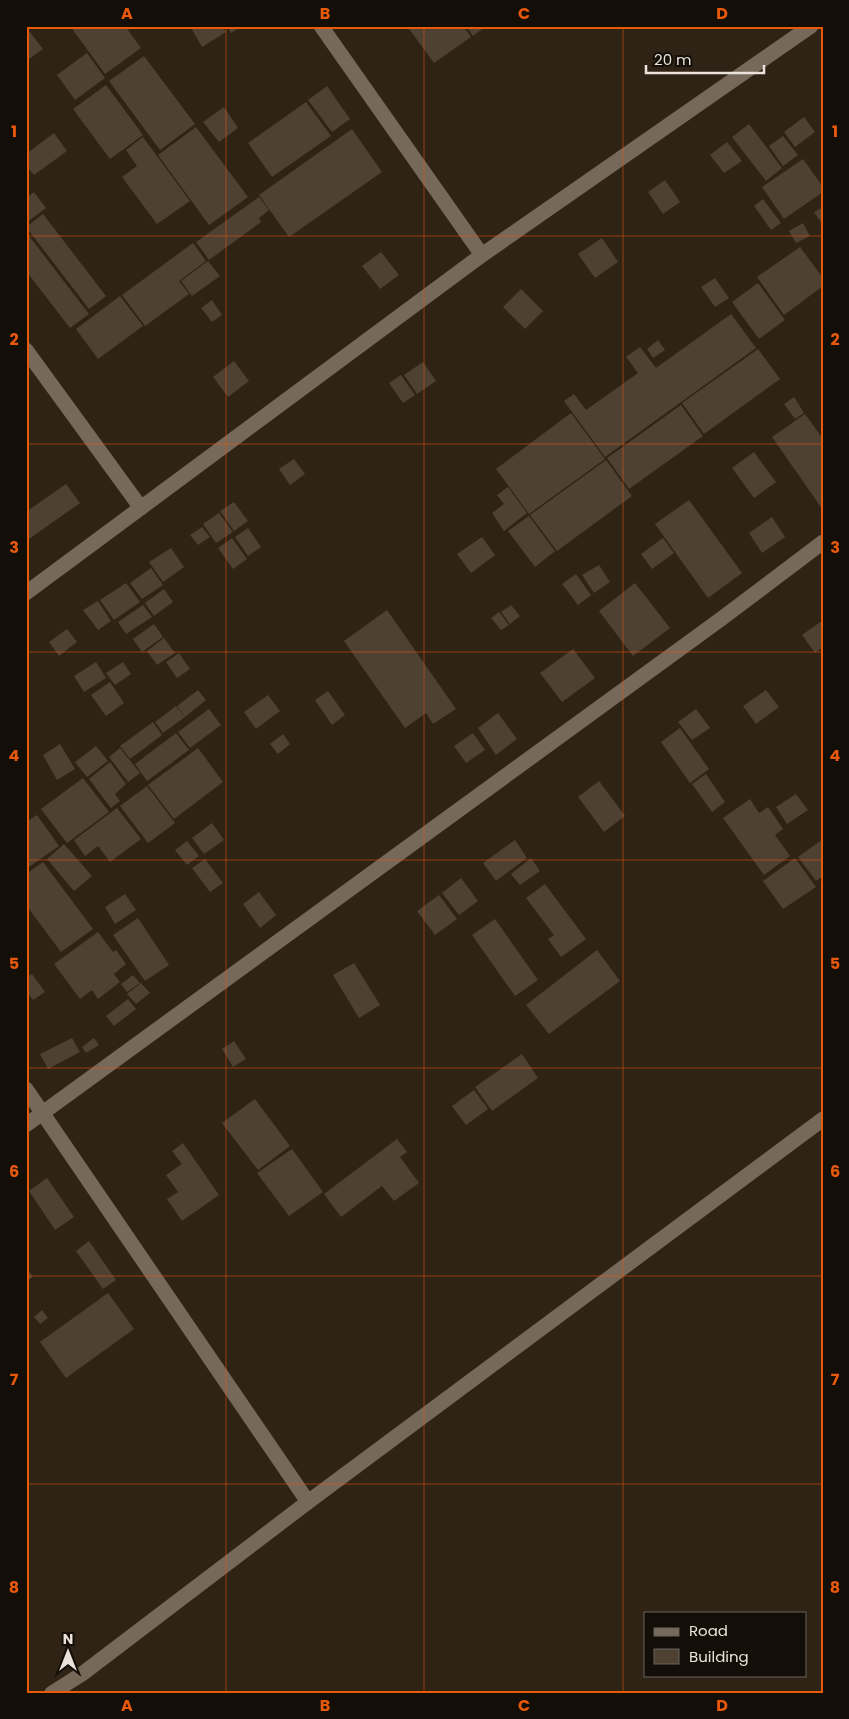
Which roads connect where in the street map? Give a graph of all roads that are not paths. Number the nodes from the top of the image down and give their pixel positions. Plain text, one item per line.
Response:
1 (321, 26) edge
2 (810, 26) edge
3 (482, 255) junction
4 (26, 350) edge
5 (142, 508) junction
6 (823, 542) edge
7 (26, 593) edge
8 (26, 1090) edge
9 (42, 1114) junction
10 (823, 1119) edge
11 (26, 1125) edge
12 (308, 1502) junction
13 (52, 1693) edge

1 - 3 street
2 - 3 street
3 - 5 street
4 - 5 street
5 - 7 street
6 - 9 street
8 - 9 street
9 - 11 street
9 - 12 street
10 - 12 street
12 - 13 street

